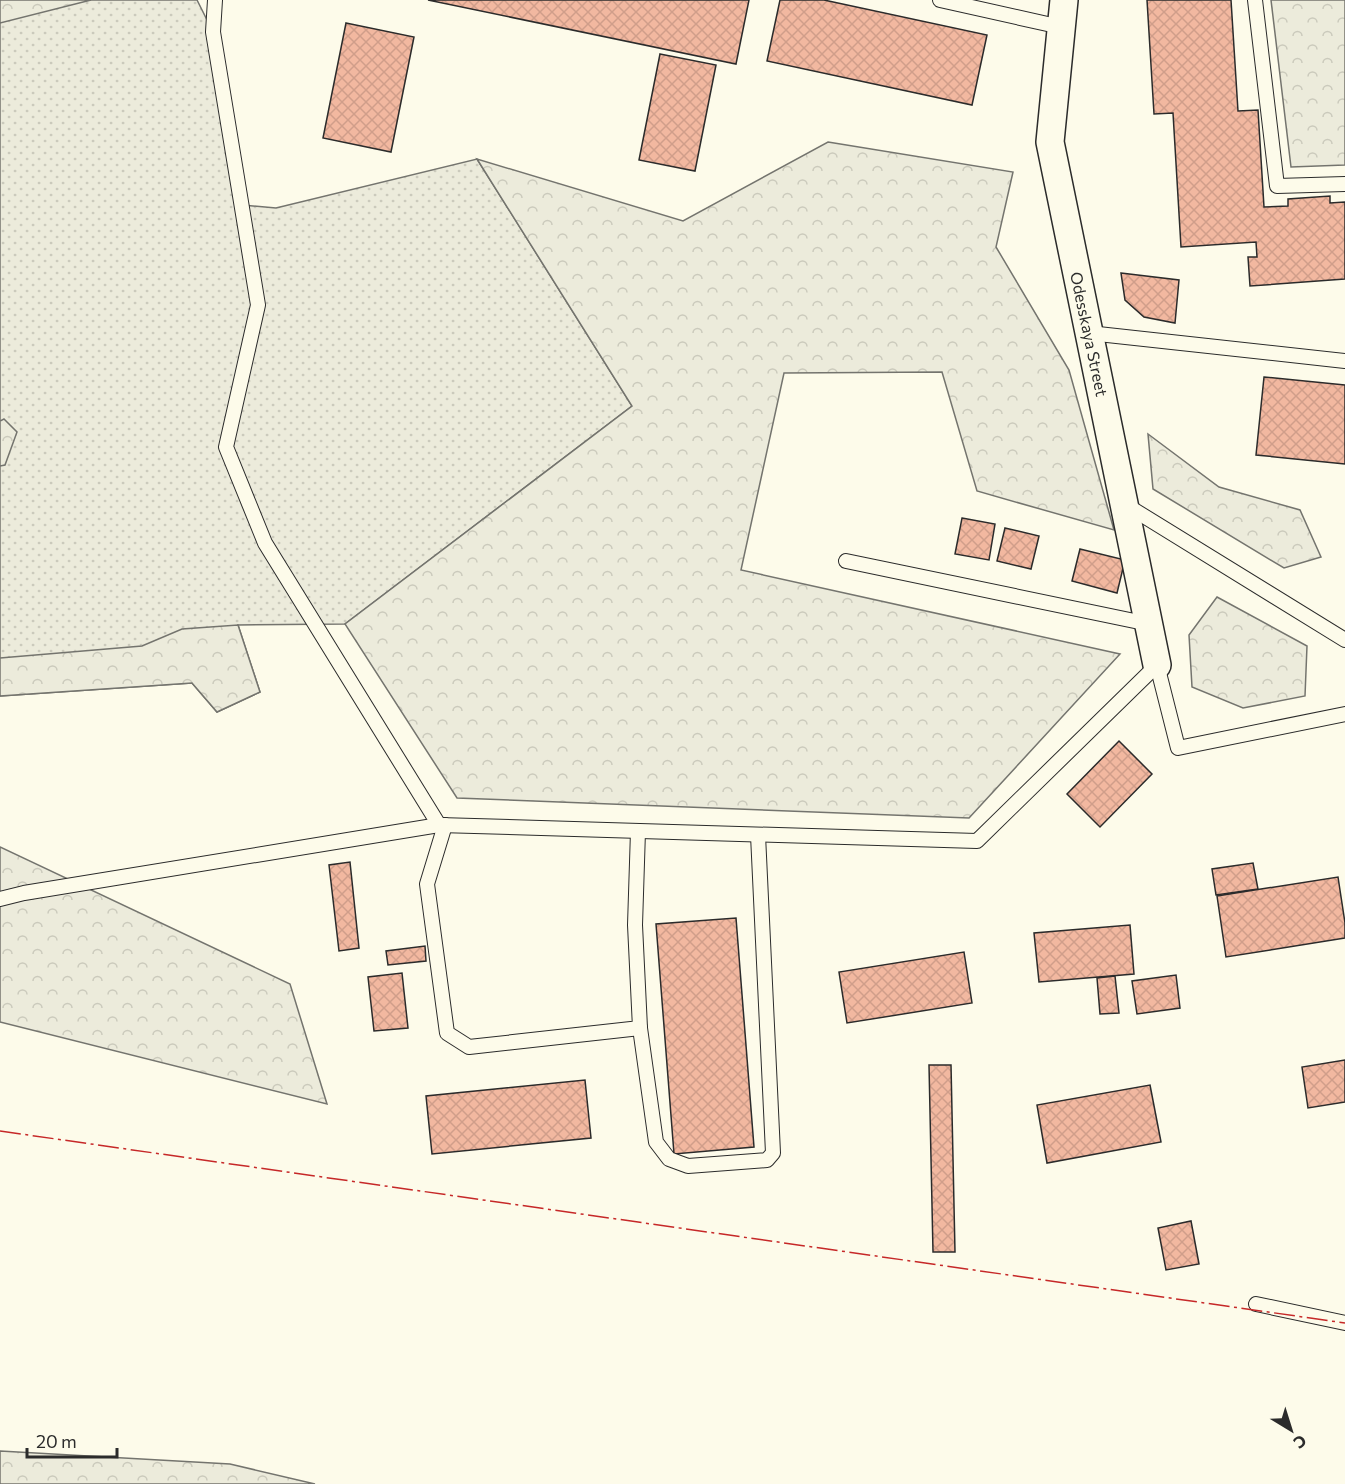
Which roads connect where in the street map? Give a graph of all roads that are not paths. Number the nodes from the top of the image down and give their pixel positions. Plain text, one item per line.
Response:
1 (214, 0) edge
2 (940, 0) edge
3 (1064, 0) edge
4 (1255, 0) edge
5 (1061, 27) junction
6 (1345, 184) edge
7 (1089, 333) junction
8 (1345, 361) edge
9 (1124, 504) junction
10 (846, 561) dead end
11 (1149, 624) junction
12 (1344, 638) edge
13 (1157, 665) junction
14 (1345, 714) edge
15 (442, 825) junction
16 (639, 831) junction
17 (758, 835) junction
18 (0, 899) edge
19 (640, 1028) junction
20 (1256, 1304) dead end
21 (1345, 1323) edge

1 - 15 lane
2 - 5 lane
3 - 5 street, Odesskaya Street
4 - 6 lane
5 - 7 street, Odesskaya Street
7 - 8 lane
7 - 9 street, Odesskaya Street
9 - 11 street, Odesskaya Street
9 - 12 lane
10 - 11 lane
11 - 13 street, Odesskaya Street
13 - 14 lane
13 - 17 lane
15 - 16 lane
15 - 18 lane
15 - 19 lane
16 - 17 lane
16 - 19 lane
17 - 19 lane
20 - 21 lane

